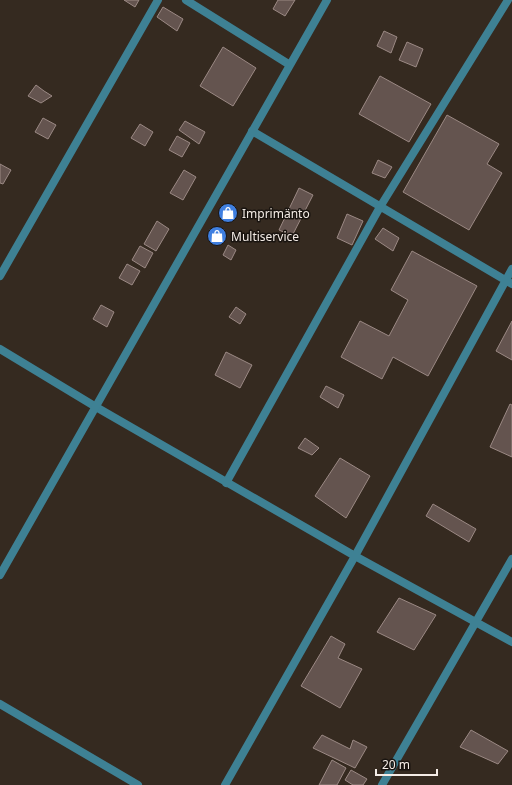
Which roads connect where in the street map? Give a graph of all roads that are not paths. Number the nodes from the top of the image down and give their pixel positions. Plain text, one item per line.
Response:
1 (158, 0) edge
2 (186, 0) edge
3 (327, 0) edge
4 (508, 0) edge
5 (290, 65) junction
6 (252, 131) junction
7 (380, 207) junction
8 (512, 269) edge
9 (0, 276) edge
10 (509, 282) edge
11 (0, 348) edge
12 (96, 407) junction
13 (226, 483) junction
14 (354, 556) junction
15 (512, 559) edge
16 (0, 575) edge
17 (476, 622) junction
18 (512, 642) edge
19 (0, 704) edge
20 (138, 785) edge
21 (226, 785) edge
22 (382, 785) edge

1 - 9 street
2 - 5 street
3 - 5 street
4 - 7 street
5 - 6 street
6 - 7 street
6 - 12 street
7 - 10 street
7 - 13 street
8 - 10 street
10 - 14 street
11 - 12 street
12 - 13 street
12 - 16 street
13 - 14 street
14 - 17 street
14 - 21 street
15 - 17 street
17 - 18 street
17 - 22 street
19 - 20 street

